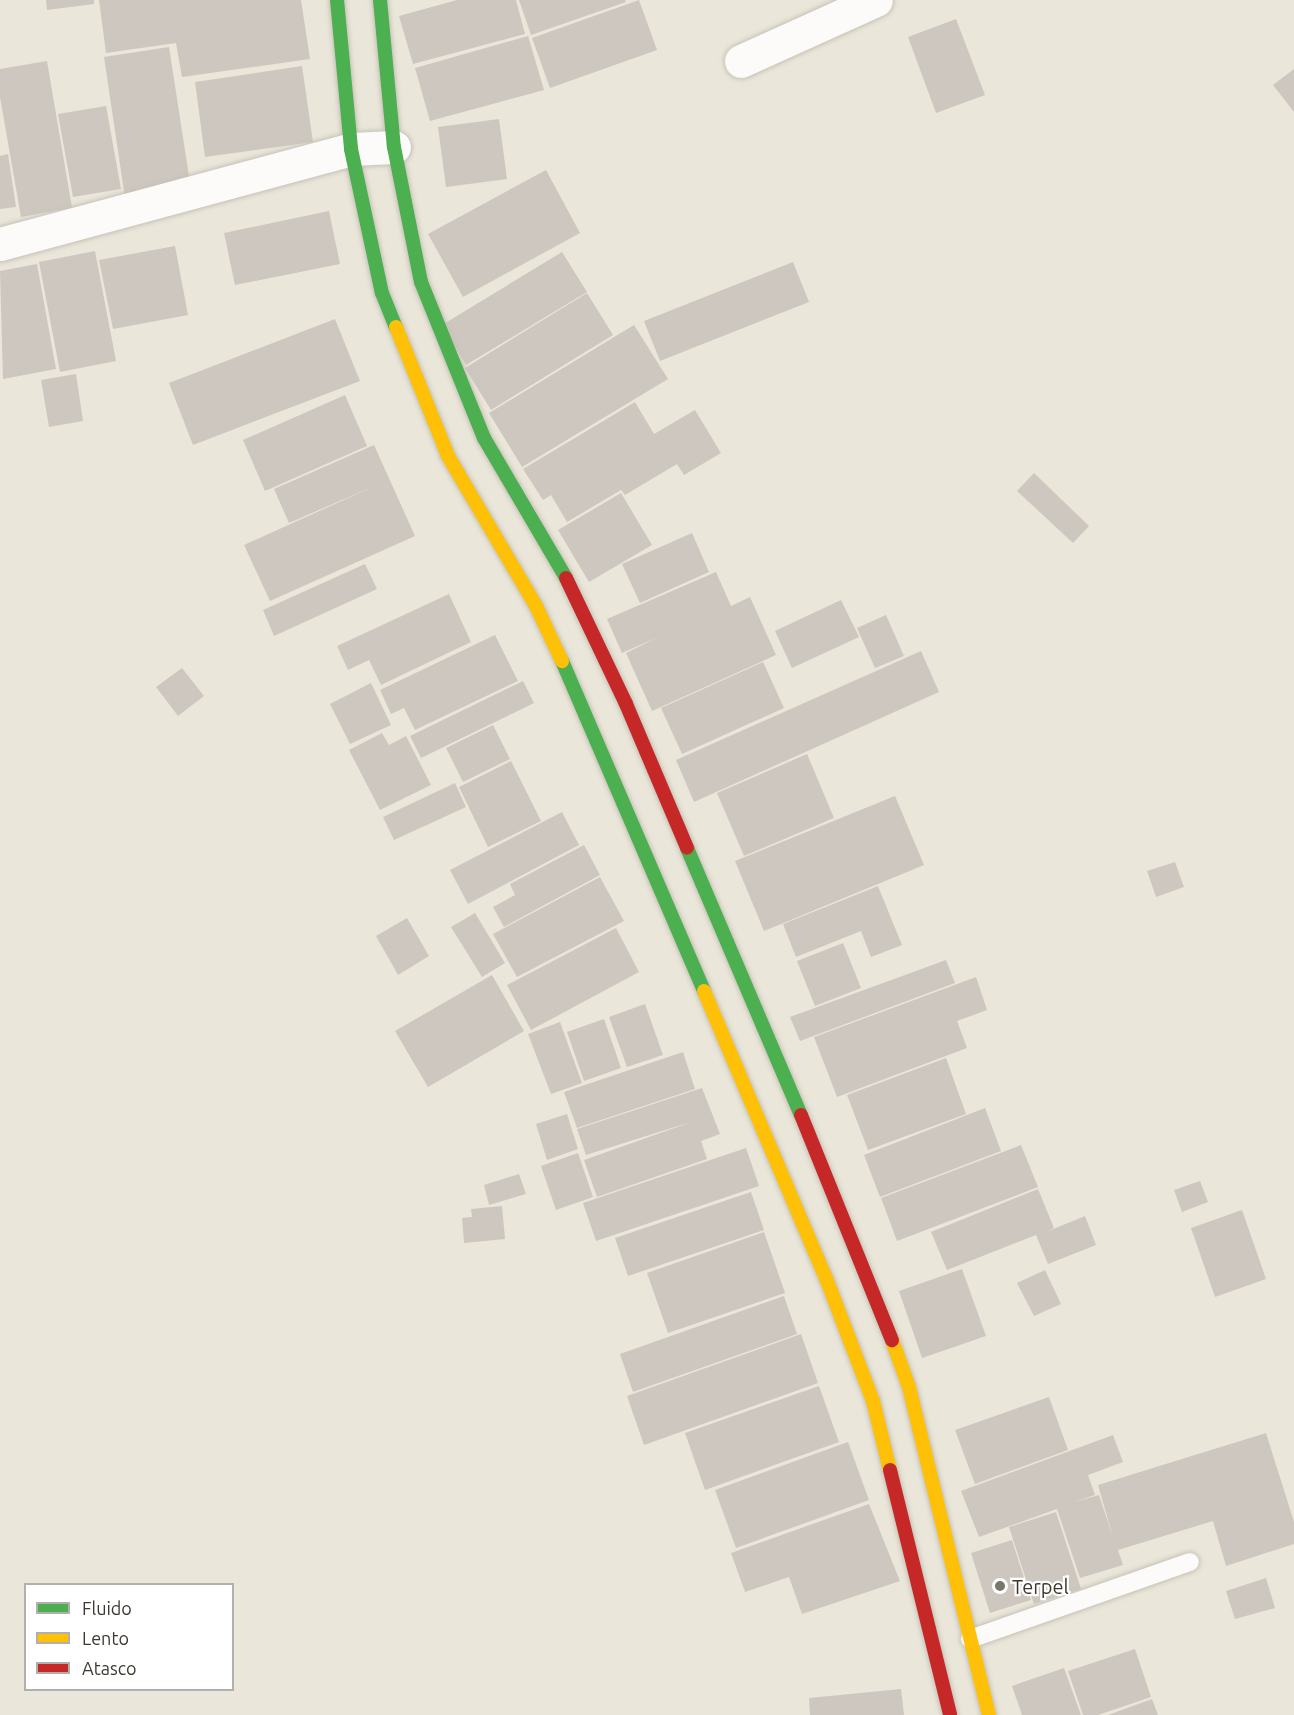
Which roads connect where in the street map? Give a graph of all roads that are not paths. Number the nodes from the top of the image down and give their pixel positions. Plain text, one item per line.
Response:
1 (337, 0) edge
2 (380, 0) edge
3 (876, 0) edge
4 (741, 61) dead end
5 (394, 147) junction
6 (351, 149) junction
7 (0, 244) edge
8 (864, 1263) junction
9 (836, 1274) junction
10 (1190, 1562) dead end
11 (970, 1639) junction
12 (936, 1652) junction
13 (950, 1715) edge
14 (989, 1715) edge

1 - 6 main road
2 - 5 main road
3 - 4 street
5 - 6 street
5 - 8 main road
6 - 7 street
6 - 9 main road
8 - 9 main road
8 - 11 main road
9 - 12 main road
10 - 11 lane
11 - 12 main road
11 - 14 main road
12 - 13 main road

